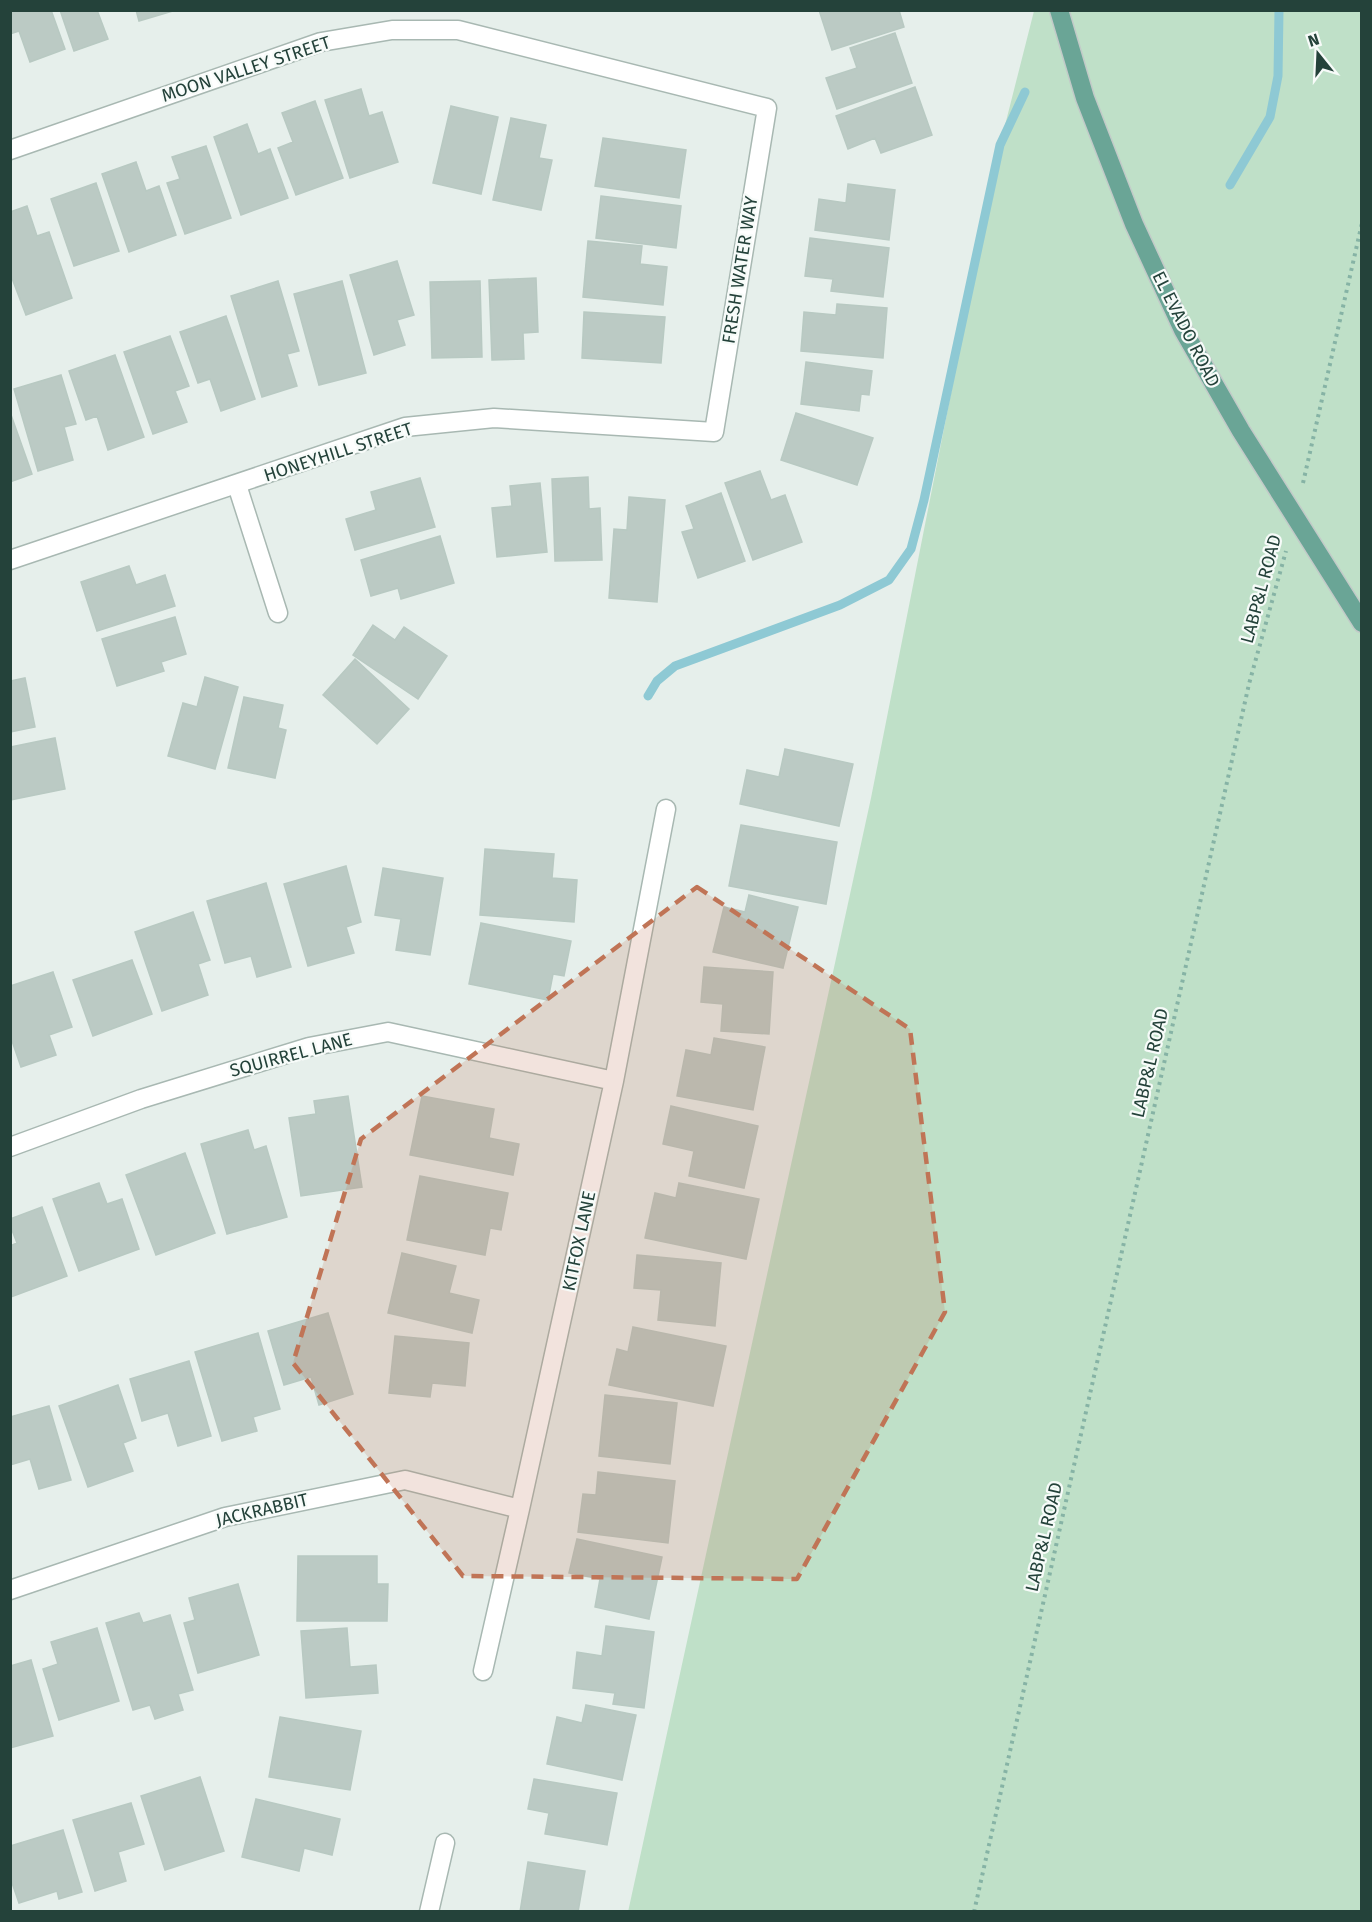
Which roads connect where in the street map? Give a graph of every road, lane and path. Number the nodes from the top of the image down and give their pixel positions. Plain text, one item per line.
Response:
1 (1059, 10) edge
2 (767, 108) joint
3 (10, 150) edge
4 (1362, 223) edge
5 (714, 432) joint
6 (237, 485) junction
7 (1295, 518) junction
8 (10, 560) edge
9 (278, 613) dead end
10 (1362, 623) edge
11 (666, 809) dead end
12 (614, 1081) junction
13 (10, 1147) edge
14 (520, 1509) junction
15 (10, 1590) edge
16 (483, 1671) dead end
17 (445, 1843) dead end
18 (429, 1911) edge
19 (974, 1911) edge

1 - 7 main road, EL EVADO ROAD
2 - 3 street, MOON VALLEY STREET
2 - 5 street, FRESH WATER WAY
4 - 7 path, LABP&L ROAD
5 - 6 street, HONEYHILL STREET
6 - 8 street, HONEYHILL STREET
6 - 9 street
7 - 10 main road, EL EVADO ROAD
7 - 19 path, LABP&L ROAD
11 - 12 street, KITFOX LANE
12 - 13 street, SQUIRREL LANE
12 - 14 street, KITFOX LANE
14 - 15 street, JACKRABBIT
14 - 16 street, KITFOX LANE
17 - 18 street

